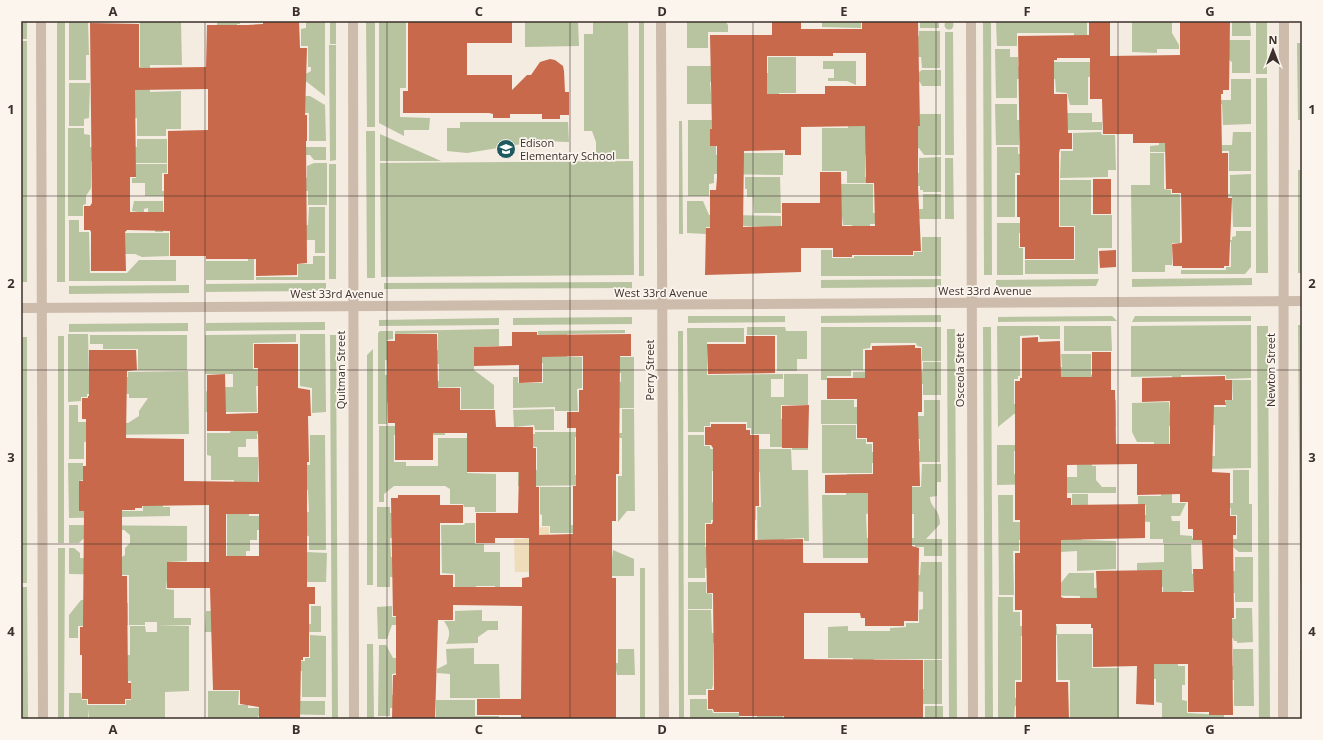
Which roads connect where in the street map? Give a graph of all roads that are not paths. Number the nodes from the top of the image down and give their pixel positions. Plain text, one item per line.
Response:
1 (41, 21) edge
2 (353, 21) edge
3 (661, 21) edge
4 (971, 21) edge
5 (1284, 21) edge
6 (1284, 301) junction
7 (1302, 301) edge
8 (972, 303) junction
9 (662, 305) junction
10 (353, 306) junction
11 (21, 308) edge
12 (42, 308) junction
13 (43, 719) edge
14 (354, 719) edge
15 (664, 719) edge
16 (973, 719) edge
17 (1283, 719) edge

1 - 12 street
2 - 10 street, Quitman Street
3 - 9 street, Perry Street
4 - 8 street, Osceola Street
5 - 6 street, Newton Street
6 - 7 street, West 33rd Avenue
6 - 8 street, West 33rd Avenue
6 - 17 street, Newton Street
8 - 9 street, West 33rd Avenue
8 - 16 street, Osceola Street
9 - 10 street, West 33rd Avenue
9 - 15 street, Perry Street
10 - 12 street, West 33rd Avenue
10 - 14 street, Quitman Street
11 - 12 street, West 33rd Avenue
12 - 13 street

